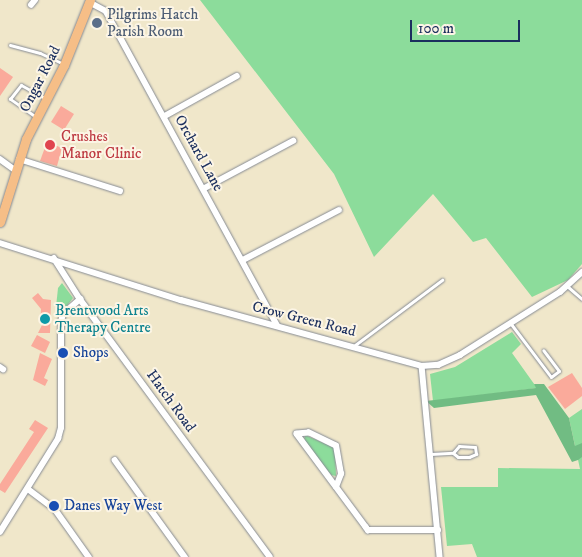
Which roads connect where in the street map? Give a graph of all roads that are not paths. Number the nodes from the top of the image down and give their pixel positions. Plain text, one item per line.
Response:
1 (35, 0) edge
2 (91, 1) edge
3 (31, 5) dead end
4 (10, 45) dead end
5 (64, 65) junction
6 (237, 76) dead end
7 (46, 99) junction
8 (165, 116) junction
9 (36, 117) junction
10 (293, 141) dead end
11 (0, 158) edge
12 (19, 158) junction
13 (15, 170) junction
14 (204, 188) junction
15 (120, 191) dead end
16 (339, 210) dead end
17 (0, 222) edge
18 (0, 243) edge
19 (54, 258) junction
20 (243, 260) junction
21 (582, 272) edge
22 (442, 280) dead end
23 (566, 286) junction
24 (80, 299) junction
25 (582, 299) edge
26 (511, 323) junction
27 (277, 325) junction
28 (355, 345) junction
29 (543, 350) dead end
30 (422, 366) junction
31 (453, 453) junction
32 (431, 454) junction
33 (115, 460) dead end
34 (336, 487) junction
35 (28, 489) junction
36 (438, 530) junction
37 (0, 532) edge
38 (89, 557) edge
39 (185, 557) edge
40 (270, 557) edge
41 (440, 557) edge

1 - 3 street
2 - 5 main road, Ongar Road
2 - 8 street, Orchard Lane
4 - 5 lane
5 - 7 main road, Ongar Road
6 - 8 street
7 - 9 main road, Ongar Road
7 - 9 lane
8 - 14 street, Orchard Lane
9 - 12 main road, Ongar Road
10 - 14 street
11 - 13 street
12 - 13 main road, Ongar Road
12 - 15 street
13 - 17 main road, Ongar Road
14 - 20 street, Orchard Lane
16 - 20 street
18 - 19 street, Crow Green Road
19 - 24 street, Hatch Road
19 - 27 street, Crow Green Road
20 - 27 street, Orchard Lane
21 - 23 street, Crow Green Road
22 - 28 lane
23 - 25 lane
23 - 26 street, Crow Green Road
24 - 35 street
24 - 40 street, Hatch Road
26 - 29 lane
26 - 30 street, Crow Green Road
27 - 28 street, Crow Green Road
28 - 30 street, Crow Green Road
30 - 32 street
31 - 31 lane
31 - 32 lane
32 - 36 street
33 - 39 street
34 - 34 street
34 - 36 street
35 - 37 street
35 - 38 street
36 - 41 street

